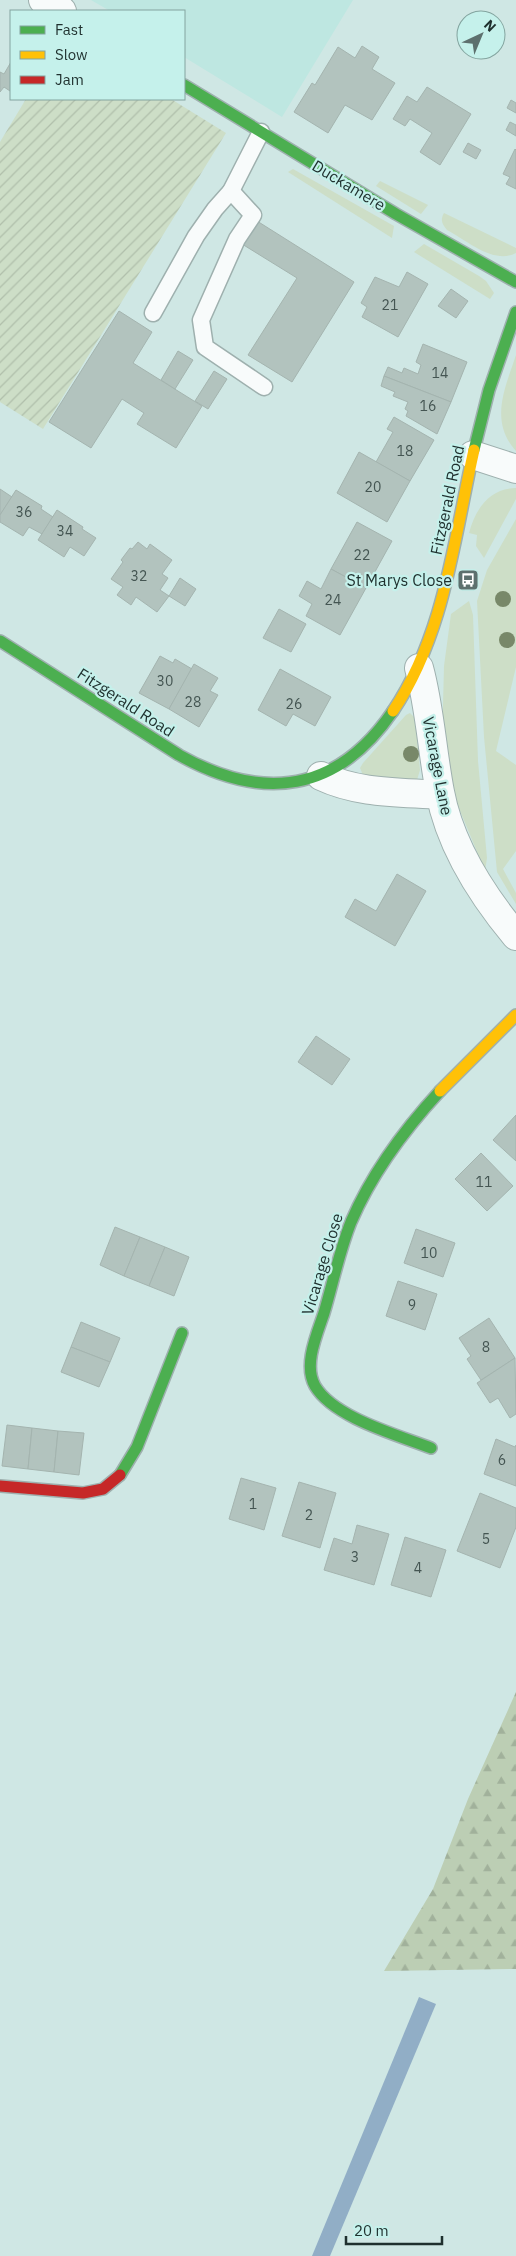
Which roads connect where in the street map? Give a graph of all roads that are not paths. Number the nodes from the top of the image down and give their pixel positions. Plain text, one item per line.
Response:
1 (43, 0) edge
2 (60, 10) edge
3 (185, 86) edge
4 (260, 132) junction
5 (231, 191) junction
6 (516, 282) edge
7 (516, 312) edge
8 (153, 313) dead end
9 (264, 388) dead end
10 (473, 455) junction
11 (516, 469) edge
12 (0, 641) edge
13 (419, 668) junction
14 (321, 776) junction
15 (440, 795) junction
16 (516, 936) edge
17 (516, 1015) edge
18 (182, 1332) dead end
19 (431, 1448) dead end
20 (0, 1486) edge

1 - 2 street
3 - 4 street, Duckamere
4 - 5 lane
4 - 6 street, Duckamere
5 - 8 lane
5 - 9 lane
7 - 10 street, Fitzgerald Road
10 - 11 street
10 - 13 street, Fitzgerald Road
12 - 14 street, Fitzgerald Road
13 - 14 street, Fitzgerald Road
13 - 15 street, Vicarage Lane
14 - 15 street
15 - 16 street, Vicarage Lane
17 - 19 street, Vicarage Close
18 - 20 street

